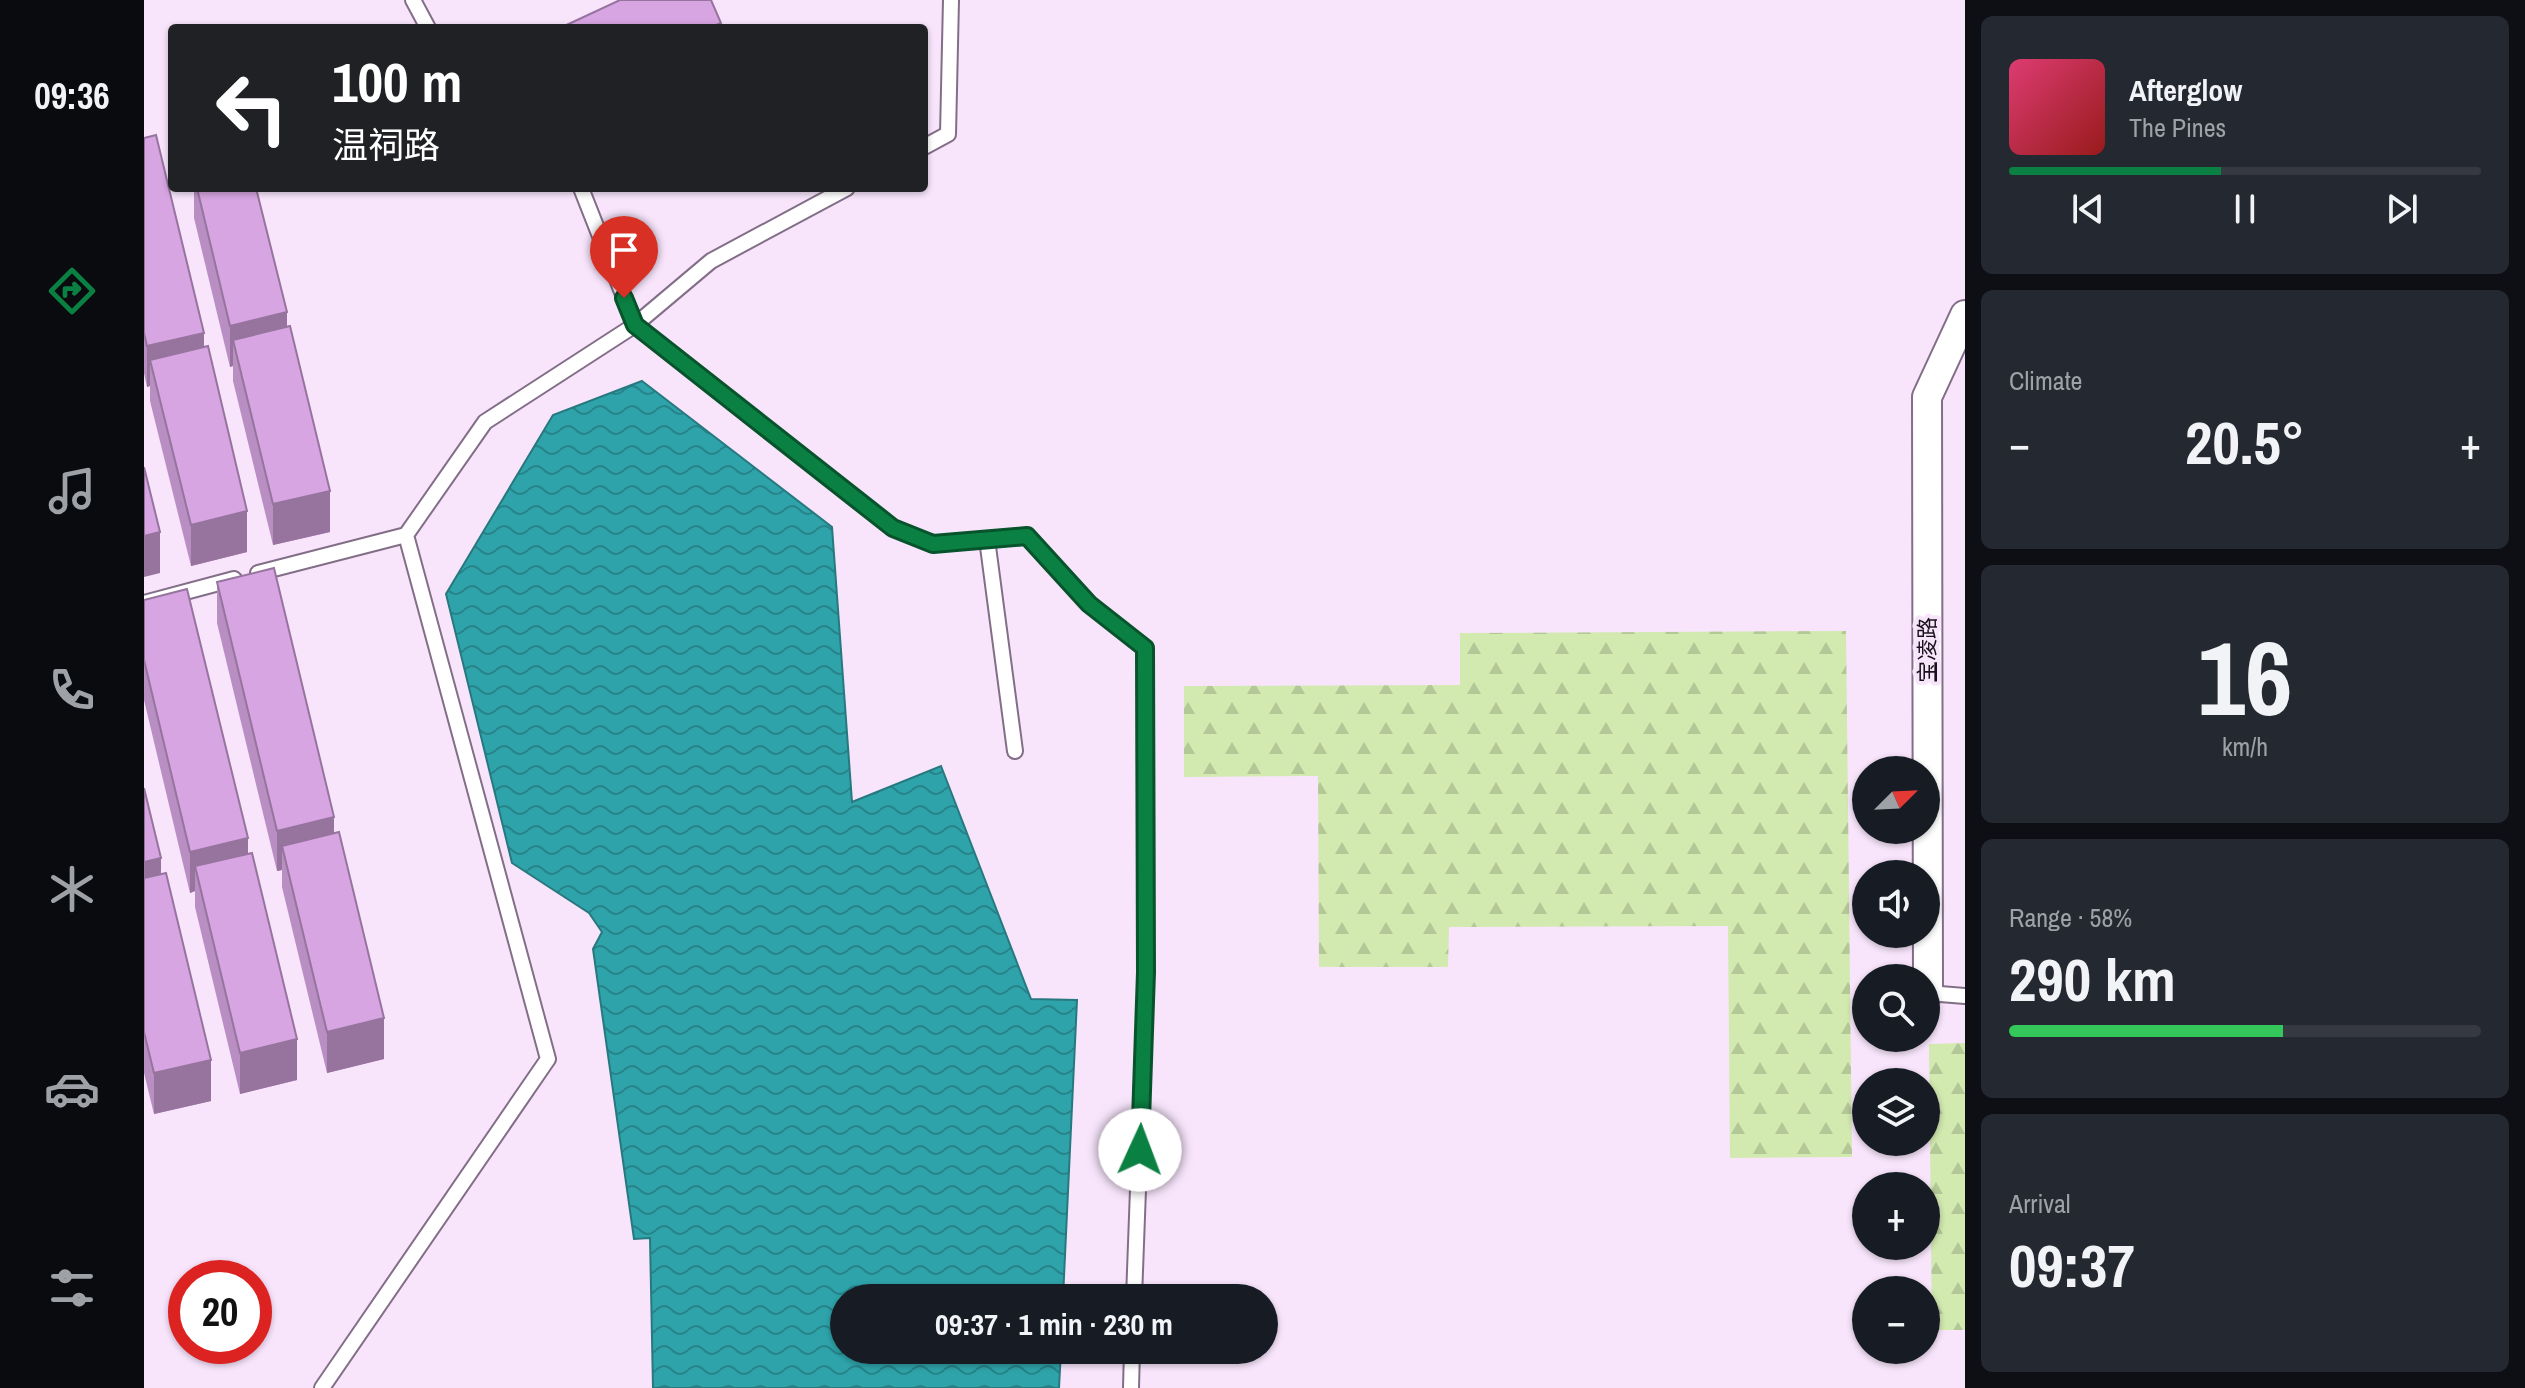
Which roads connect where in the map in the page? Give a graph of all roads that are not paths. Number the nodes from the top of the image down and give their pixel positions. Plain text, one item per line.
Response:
1 (413, 0) edge
2 (951, 0) edge
3 (426, 24) edge
4 (928, 145) edge
5 (583, 192) edge
6 (840, 192) edge
7 (1965, 315) edge
8 (635, 325) junction
9 (406, 535) junction
10 (987, 539) junction
11 (144, 603) edge
12 (1015, 751) dead end
13 (1928, 964) edge
14 (1940, 994) edge
15 (1965, 996) edge
16 (1135, 1284) edge
17 (1132, 1364) edge
18 (322, 1388) edge
19 (1131, 1388) edge

1 - 3 lane
2 - 4 lane
5 - 8 lane
6 - 8 lane
7 - 13 street, 宝凌路
8 - 9 lane
8 - 10 lane
9 - 11 lane
9 - 18 lane
10 - 12 lane
10 - 16 lane
14 - 15 lane
17 - 19 lane

